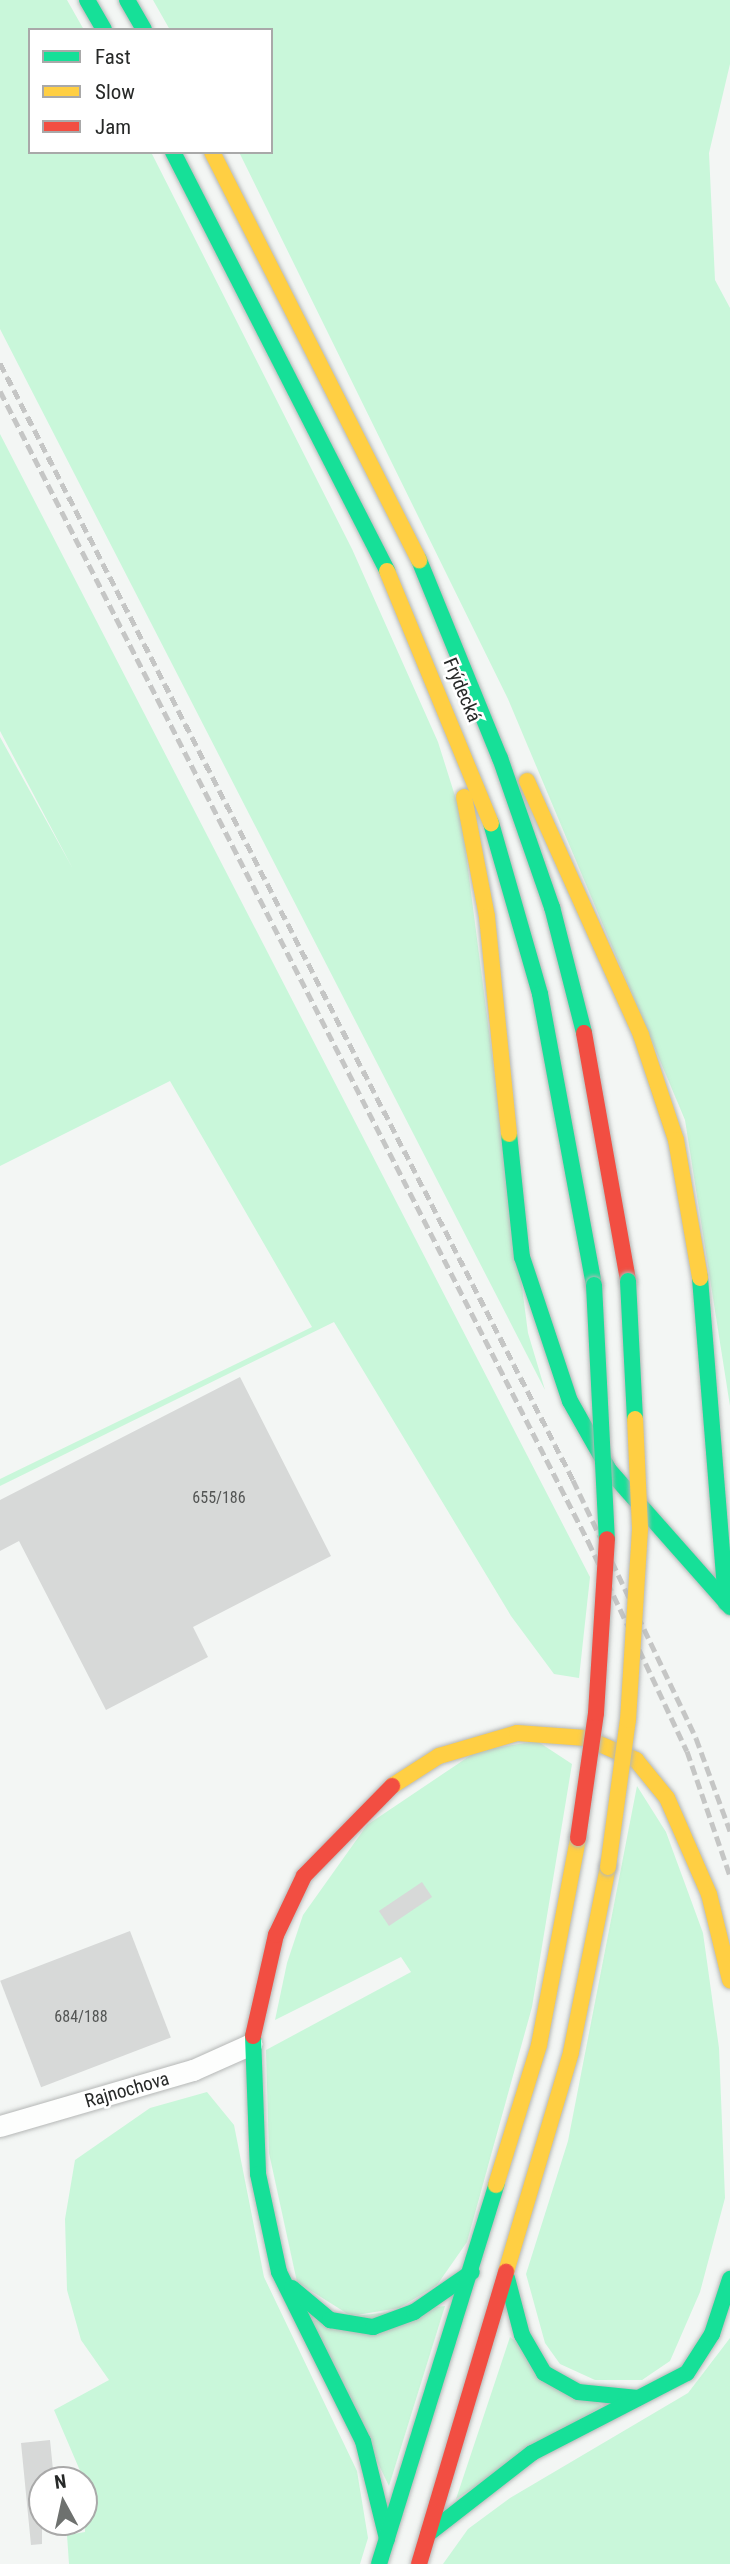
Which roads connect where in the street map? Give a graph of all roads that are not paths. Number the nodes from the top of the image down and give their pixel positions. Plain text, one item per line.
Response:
1 (88, 0) edge
2 (127, 0) edge
3 (103, 28) edge
4 (143, 28) edge
5 (174, 154) edge
6 (213, 154) edge
7 (428, 577) junction
8 (401, 599) junction
9 (728, 1605) edge
10 (730, 1980) edge
11 (251, 2044) junction
12 (0, 2126) edge
13 (279, 2272) junction
14 (472, 2272) junction
15 (506, 2274) junction
16 (730, 2279) edge
17 (643, 2399) junction
18 (428, 2534) junction
19 (387, 2539) junction
20 (379, 2564) edge
21 (419, 2564) edge

1 - 3 main road
2 - 4 main road
5 - 8 main road, Frýdecká
6 - 7 main road, Frýdecká
7 - 9 main road
7 - 15 main road, Frýdecká, bridge
8 - 9 main road
8 - 14 main road, Frýdecká, bridge
10 - 11 main road
11 - 12 street, Rajnochova
11 - 13 main road
13 - 14 main road
13 - 19 main road
14 - 19 main road, Frýdecká
15 - 17 main road
15 - 18 main road, Frýdecká
16 - 17 main road
17 - 18 main road
18 - 21 main road
19 - 20 main road

